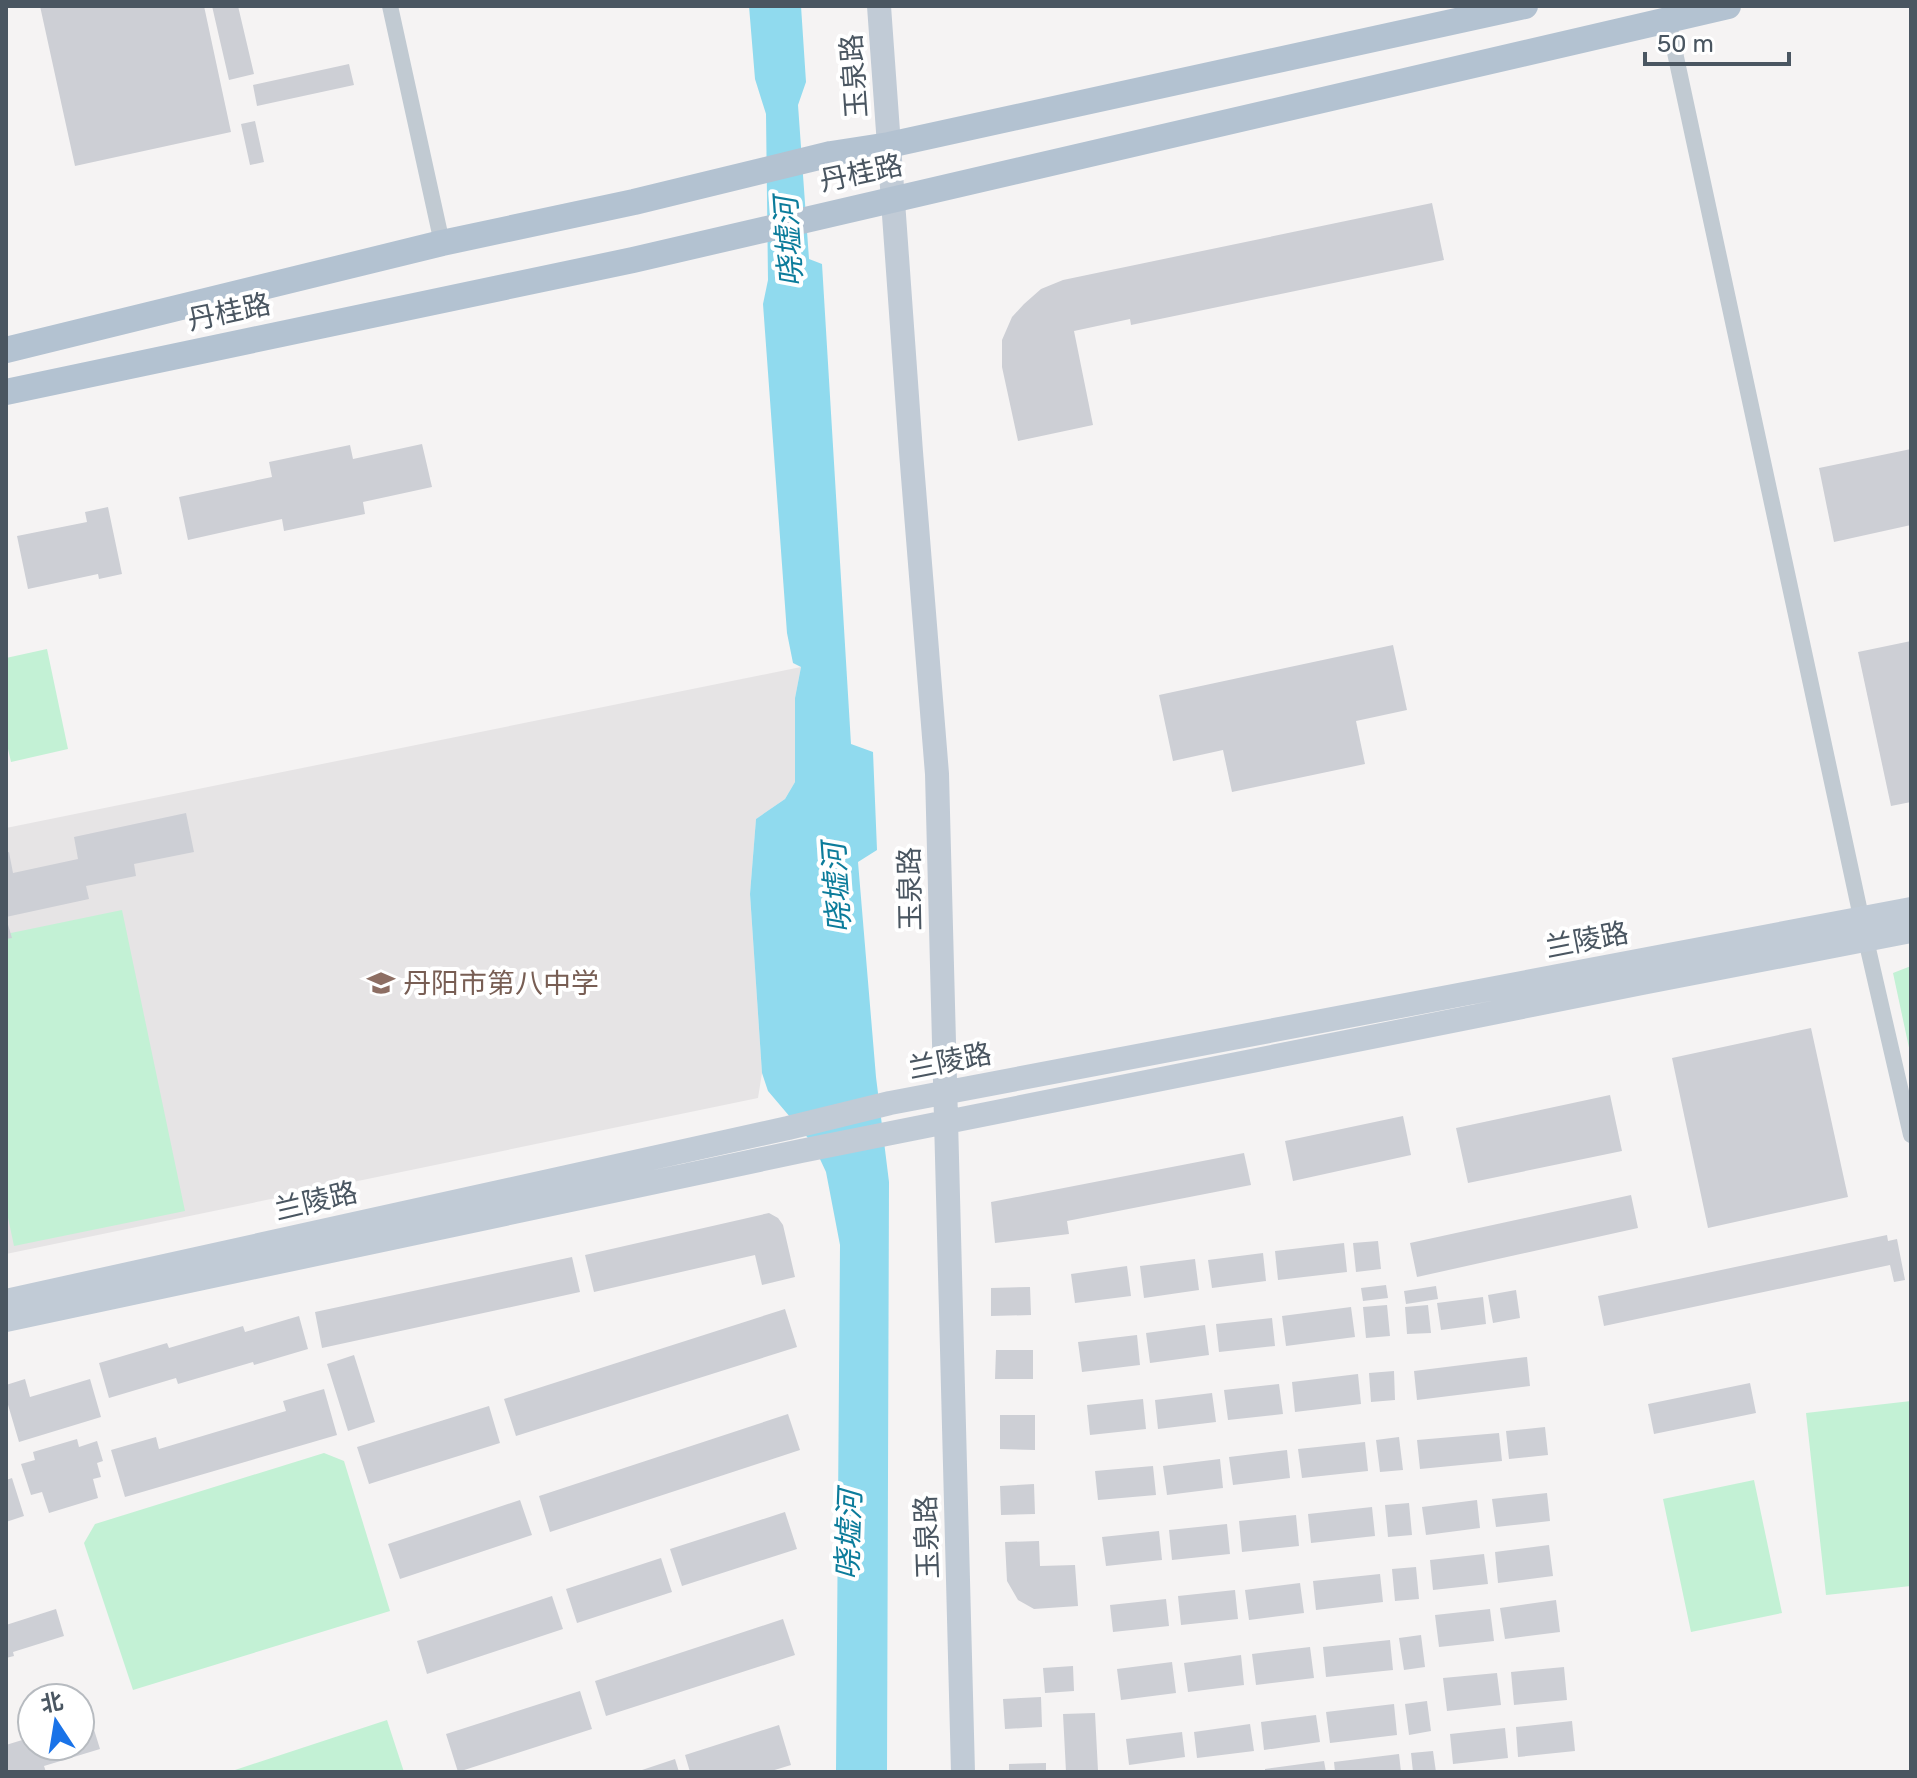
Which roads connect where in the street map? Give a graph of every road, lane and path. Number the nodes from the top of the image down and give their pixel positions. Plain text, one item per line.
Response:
1 (390, 6) edge
2 (879, 6) edge
3 (1525, 6) edge
4 (1728, 6) edge
5 (1668, 20) junction
6 (889, 145) junction
7 (893, 199) junction
8 (442, 243) junction
9 (6, 350) edge
10 (6, 392) edge
11 (1911, 909) edge
12 (1864, 929) junction
13 (1911, 931) edge
14 (945, 1093) junction
15 (945, 1122) junction
16 (1911, 1135) edge
17 (6, 1301) edge
18 (6, 1320) edge
19 (963, 1772) edge

1 - 8 street
2 - 6 street, 玉泉路
3 - 6 main road, 丹桂路
4 - 5 main road, 丹桂路
5 - 7 main road, 丹桂路
5 - 12 street
6 - 7 street, 玉泉路
6 - 8 main road, 丹桂路
7 - 10 main road, 丹桂路
7 - 14 street, 玉泉路
8 - 9 main road, 丹桂路
11 - 12 street, 兰陵路
12 - 13 street, 兰陵路
12 - 14 street, 兰陵路
12 - 15 street, 兰陵路
12 - 16 street
14 - 15 street, 玉泉路
14 - 17 street, 兰陵路
15 - 18 street, 兰陵路
15 - 19 street, 玉泉路

